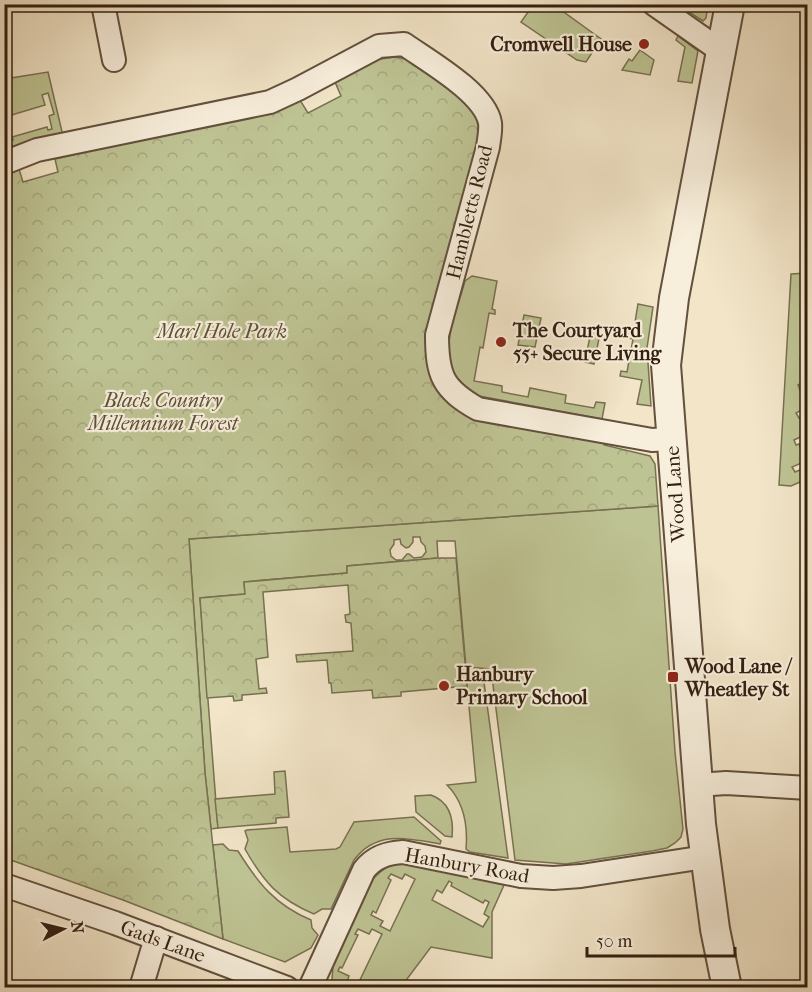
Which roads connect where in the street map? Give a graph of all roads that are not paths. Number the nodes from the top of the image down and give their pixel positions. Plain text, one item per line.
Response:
1 (103, 4) edge
2 (654, 4) edge
3 (730, 4) edge
4 (721, 51) junction
5 (114, 60) dead end
6 (4, 163) edge
7 (671, 439) junction
8 (697, 784) junction
9 (807, 788) edge
10 (705, 857) junction
11 (4, 885) edge
12 (156, 938) junction
13 (141, 987) edge
14 (287, 987) edge
15 (310, 987) edge
16 (727, 987) edge

1 - 5 street
2 - 4 street
3 - 4 street, Wood Lane
4 - 7 street, Wood Lane
6 - 7 street, Hambletts Road
7 - 8 street, Wood Lane
8 - 9 street
8 - 10 street, Wood Lane
10 - 15 street, Hanbury Road
10 - 16 street, Wood Lane
11 - 12 street, Gads Lane
12 - 13 street
12 - 14 street, Gads Lane

